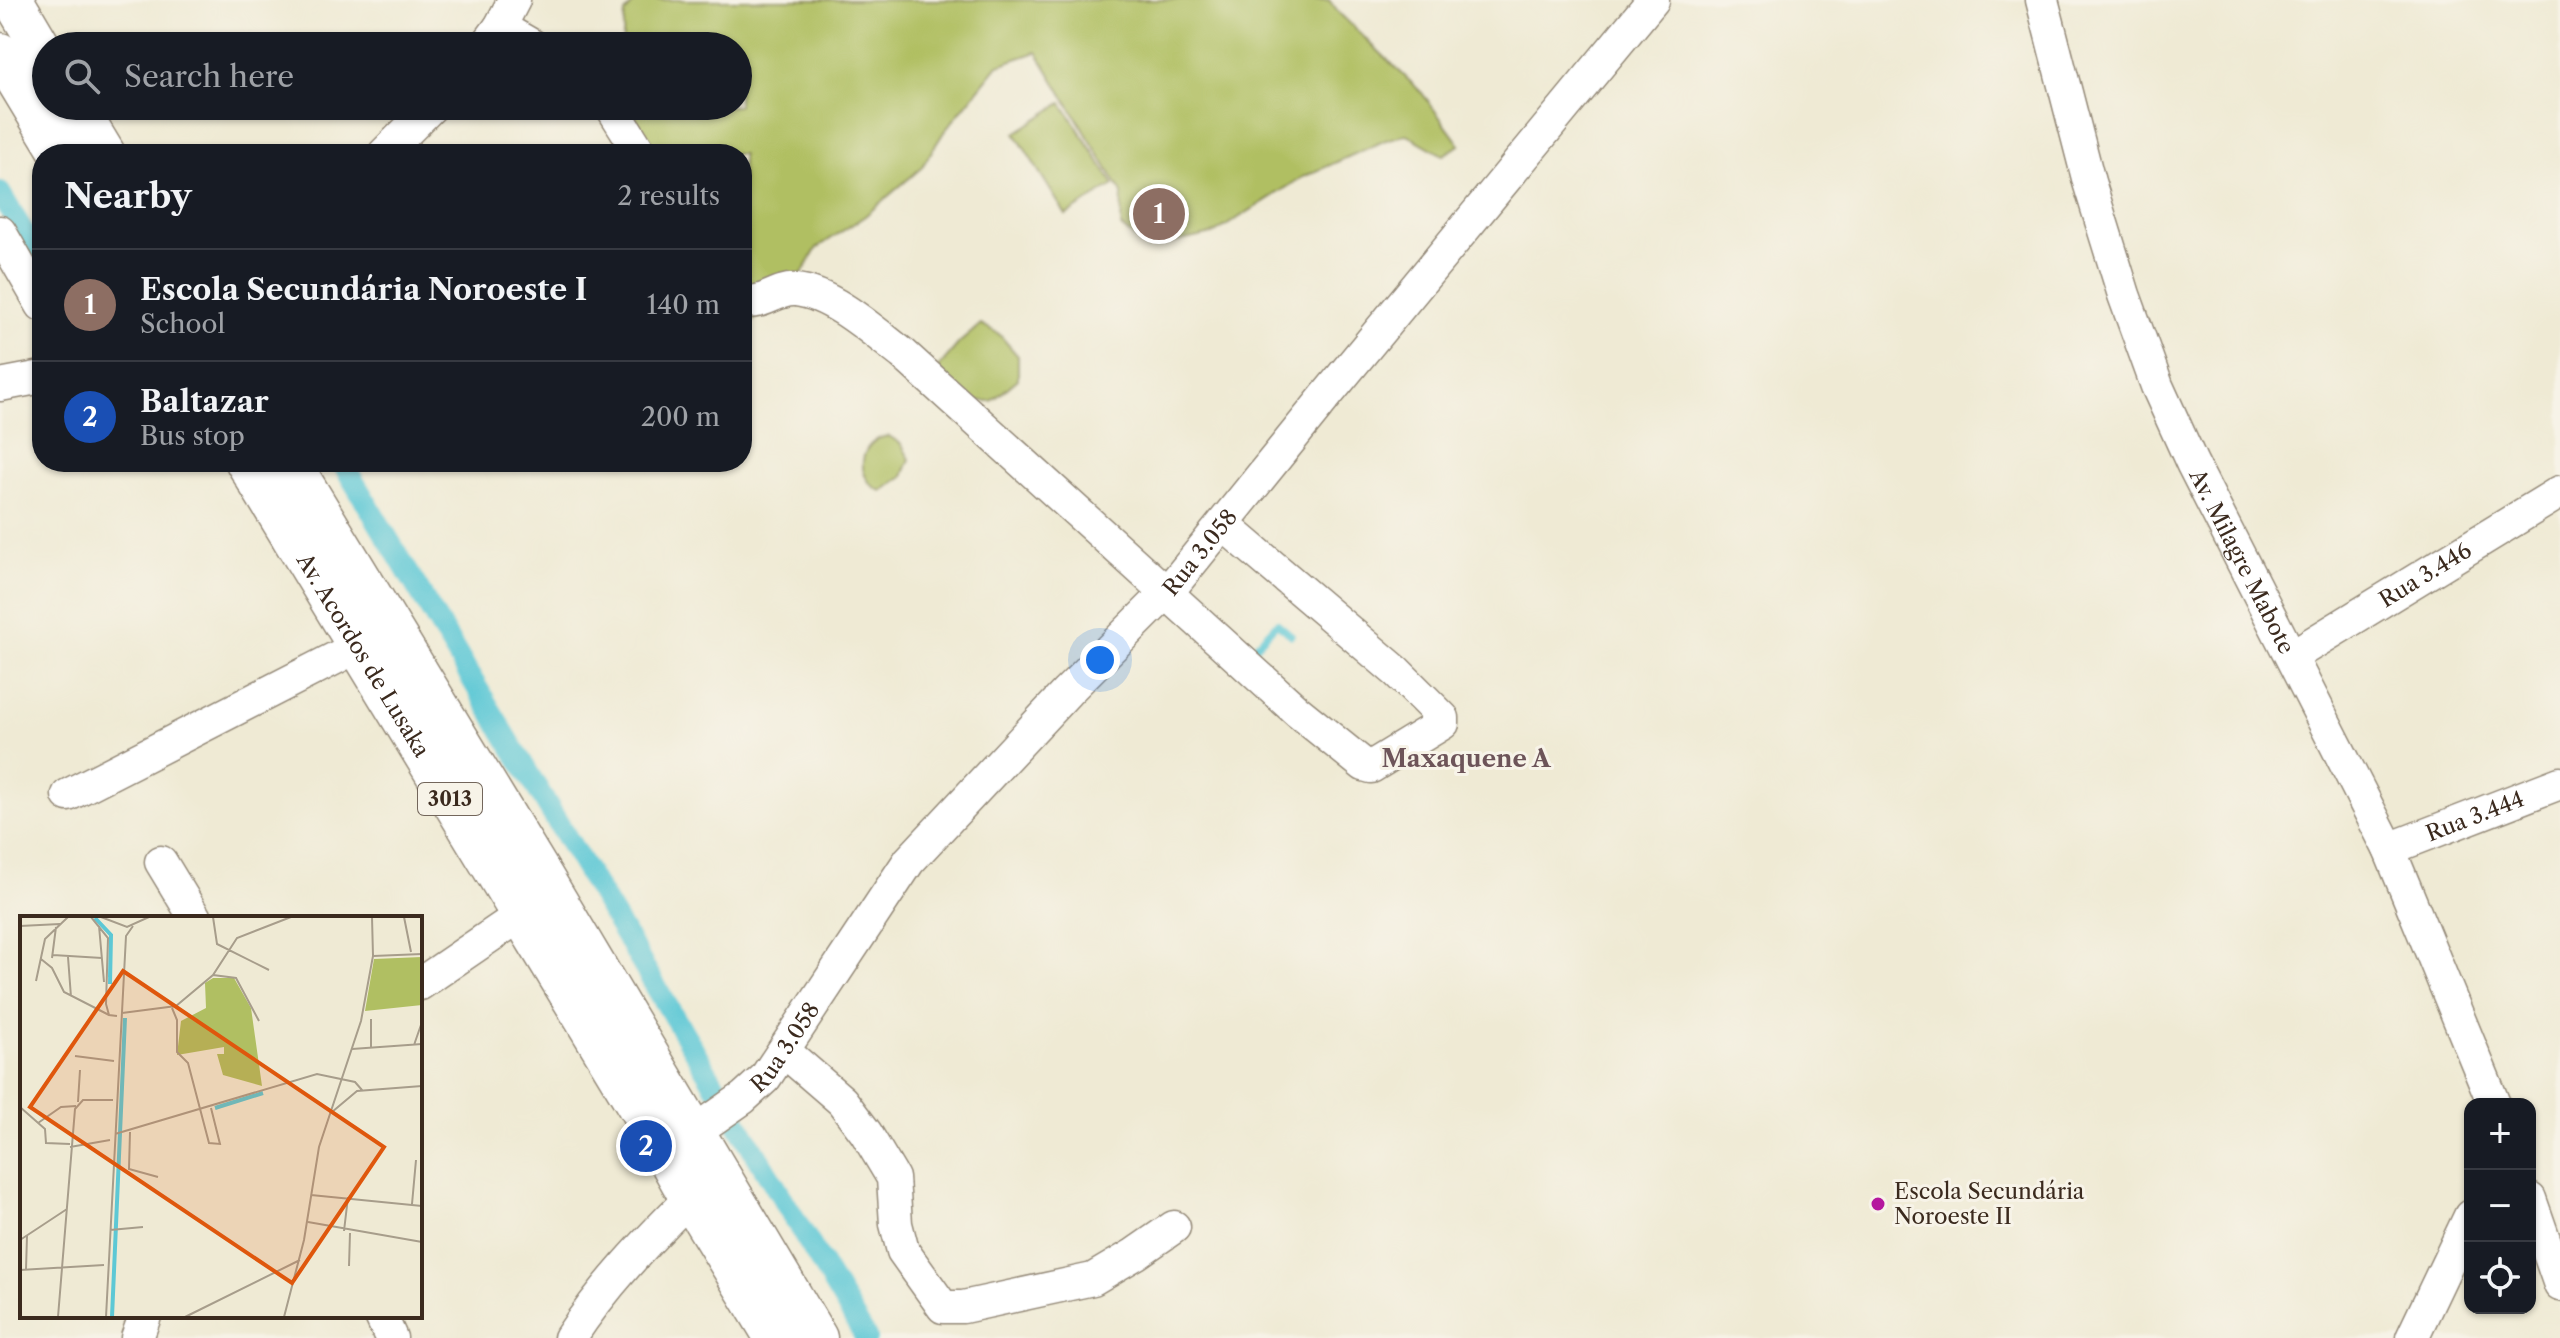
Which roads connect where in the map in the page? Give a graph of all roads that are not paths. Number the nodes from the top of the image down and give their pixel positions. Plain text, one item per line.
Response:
1 (13, 0) edge
2 (1653, 0) edge
3 (2047, 8) edge
4 (32, 32) edge
5 (0, 53) edge
6 (32, 106) edge
7 (40, 120) edge
8 (84, 120) edge
9 (418, 120) edge
10 (620, 120) edge
11 (55, 144) edge
12 (99, 144) edge
13 (394, 144) edge
14 (635, 144) edge
15 (0, 232) edge
16 (32, 288) edge
17 (752, 301) edge
18 (32, 379) edge
19 (0, 385) edge
20 (252, 472) edge
21 (296, 472) edge
22 (2555, 504) edge
23 (1224, 525) junction
24 (1167, 592) junction
25 (357, 647) junction
26 (2292, 656) junction
27 (2560, 783) edge
28 (68, 795) dead end
29 (2389, 849) junction
30 (161, 862) dead end
31 (521, 915) junction
32 (194, 916) edge
33 (422, 983) edge
34 (784, 1051) junction
35 (2492, 1098) edge
36 (708, 1112) junction
37 (690, 1198) junction
38 (2536, 1216) edge
39 (1174, 1227) dead end
40 (2464, 1229) edge
41 (2560, 1285) edge
42 (144, 1318) edge
43 (382, 1318) edge
44 (137, 1338) edge
45 (391, 1338) edge
46 (570, 1338) edge
47 (775, 1338) edge
48 (817, 1338) edge
49 (2412, 1338) edge

1 - 4 main road
2 - 23 street, Rua 3.058
3 - 26 street, Av. Milagre Mabote
5 - 6 main road
7 - 11 main road
8 - 12 main road
9 - 13 street
10 - 14 street
15 - 16 street
17 - 24 street
18 - 19 street
20 - 25 main road, Av. Acordos de Lusaka / 3013
21 - 36 main road, Av. Acordos de Lusaka / 3013
22 - 26 street, Rua 3.446
23 - 24 street, Rua 3.058
23 - 24 street
24 - 34 street, Rua 3.058
25 - 28 street
25 - 31 main road, Av. Acordos de Lusaka / 3013
26 - 29 street, Av. Milagre Mabote
27 - 29 street, Rua 3.444
29 - 35 street, Av. Milagre Mabote
30 - 32 street
31 - 33 street
31 - 37 main road, Av. Acordos de Lusaka / 3013
34 - 36 street, Rua 3.058
34 - 39 street
36 - 48 main road, Av. Acordos de Lusaka
37 - 46 street
37 - 47 main road, Av. Acordos de Lusaka
38 - 41 street
40 - 49 street
42 - 44 street
43 - 45 street

